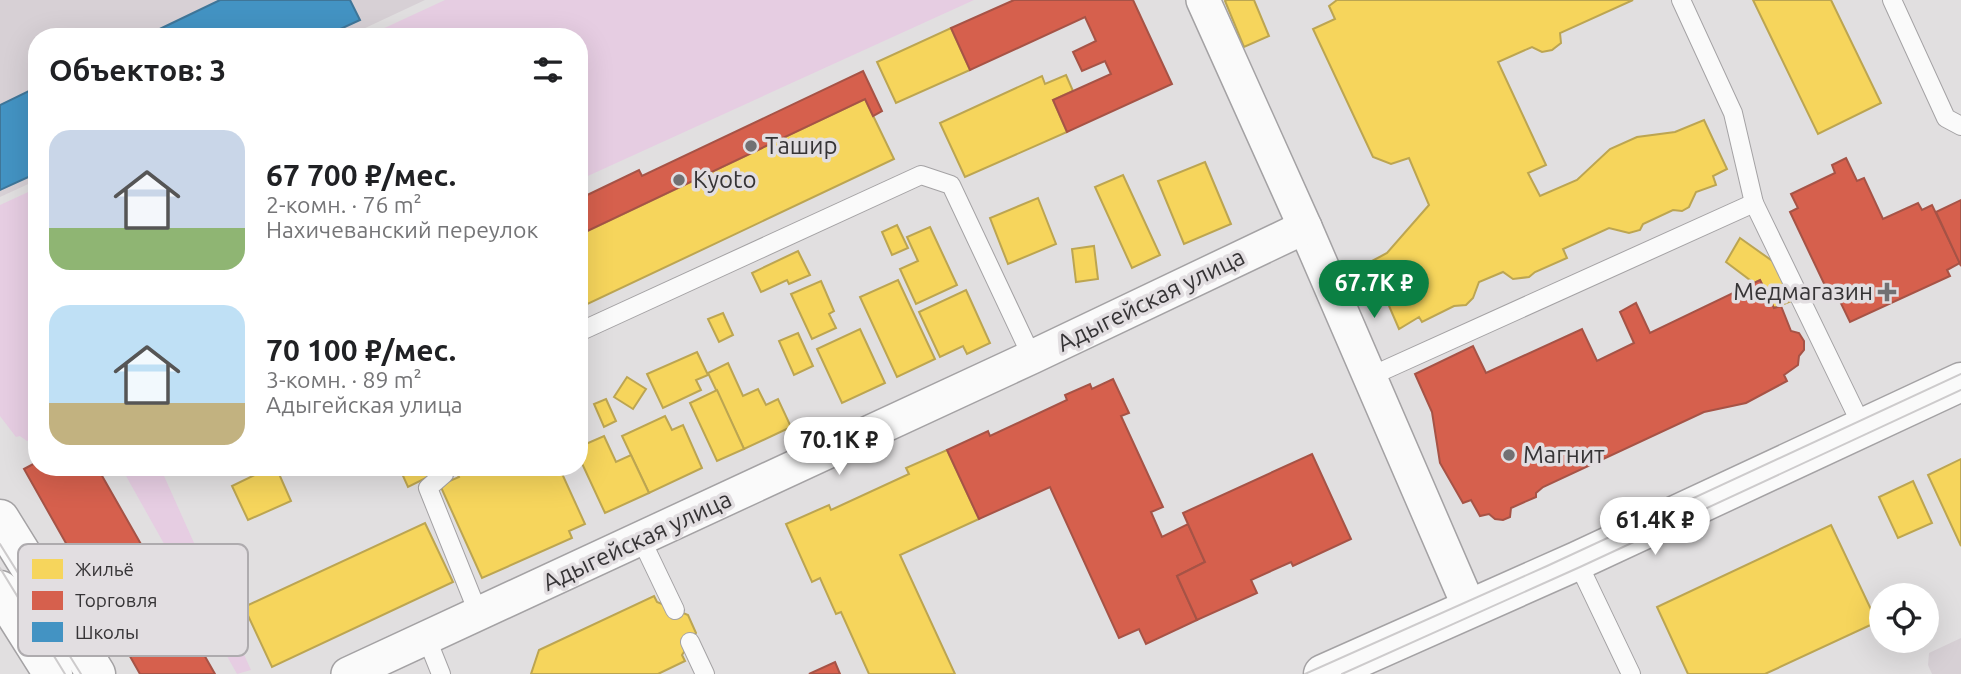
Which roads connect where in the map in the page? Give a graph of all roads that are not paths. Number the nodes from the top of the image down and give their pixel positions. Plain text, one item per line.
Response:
1 (1203, 0) edge
2 (1682, 0) edge
3 (1892, 0) edge
4 (1961, 126) edge
5 (1754, 203) junction
6 (1305, 226) junction
7 (588, 328) edge
8 (1032, 357) junction
9 (1369, 377) junction
10 (1961, 382) edge
11 (1862, 426) junction
12 (442, 476) edge
13 (0, 519) edge
14 (641, 539) junction
15 (18, 548) edge
16 (1577, 561) junction
17 (0, 590) edge
18 (1471, 609) junction
19 (675, 610) dead end
20 (479, 615) junction
21 (18, 619) edge
22 (427, 639) junction
23 (690, 642) dead end
24 (41, 656) edge
25 (85, 656) edge
26 (52, 674) edge
27 (96, 674) edge
28 (348, 674) edge
29 (441, 674) edge
30 (705, 674) edge
31 (1324, 674) edge
32 (1631, 674) edge

1 - 6 street
2 - 5 lane
3 - 4 lane
5 - 9 lane
5 - 11 lane
6 - 8 street, Адыгейская улица
6 - 9 street
7 - 8 lane
8 - 14 street, Адыгейская улица
9 - 18 street
10 - 11 main road
11 - 16 main road
12 - 20 lane
13 - 15 main road
14 - 19 lane
14 - 20 street, Адыгейская улица
16 - 18 main road
16 - 32 lane
17 - 21 main road
18 - 31 main road
20 - 22 street, Адыгейская улица
22 - 28 street, Адыгейская улица
22 - 29 lane
23 - 30 lane
24 - 26 main road
25 - 27 main road

